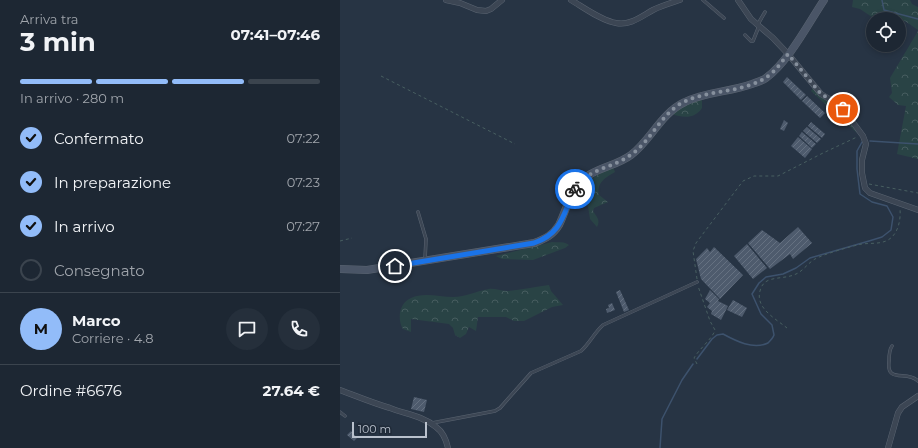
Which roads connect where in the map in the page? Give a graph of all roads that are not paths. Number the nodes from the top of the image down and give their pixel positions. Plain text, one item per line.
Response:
1 (446, 0) edge
2 (502, 0) edge
3 (571, 0) edge
4 (680, 0) edge
5 (703, 0) edge
6 (738, 0) edge
7 (824, 0) edge
8 (764, 12) dead end
9 (724, 18) dead end
10 (758, 25) junction
11 (745, 36) dead end
12 (788, 54) junction
13 (918, 210) edge
14 (418, 212) dead end
15 (426, 262) junction
16 (340, 269) edge
17 (697, 282) road end
18 (892, 346) dead end
19 (918, 381) edge
20 (340, 390) edge
21 (918, 396) edge
22 (340, 412) edge
23 (344, 416) dead end
24 (431, 423) junction
25 (448, 448) edge
26 (888, 448) edge

1 - 2 street
3 - 4 street
5 - 9 lane
6 - 10 street
7 - 12 street
8 - 10 lane
10 - 11 lane
10 - 12 street
12 - 13 street
12 - 15 street
14 - 15 lane
15 - 16 street
17 - 24 lane
18 - 19 lane
20 - 24 street
21 - 26 street
22 - 23 lane
24 - 25 street

